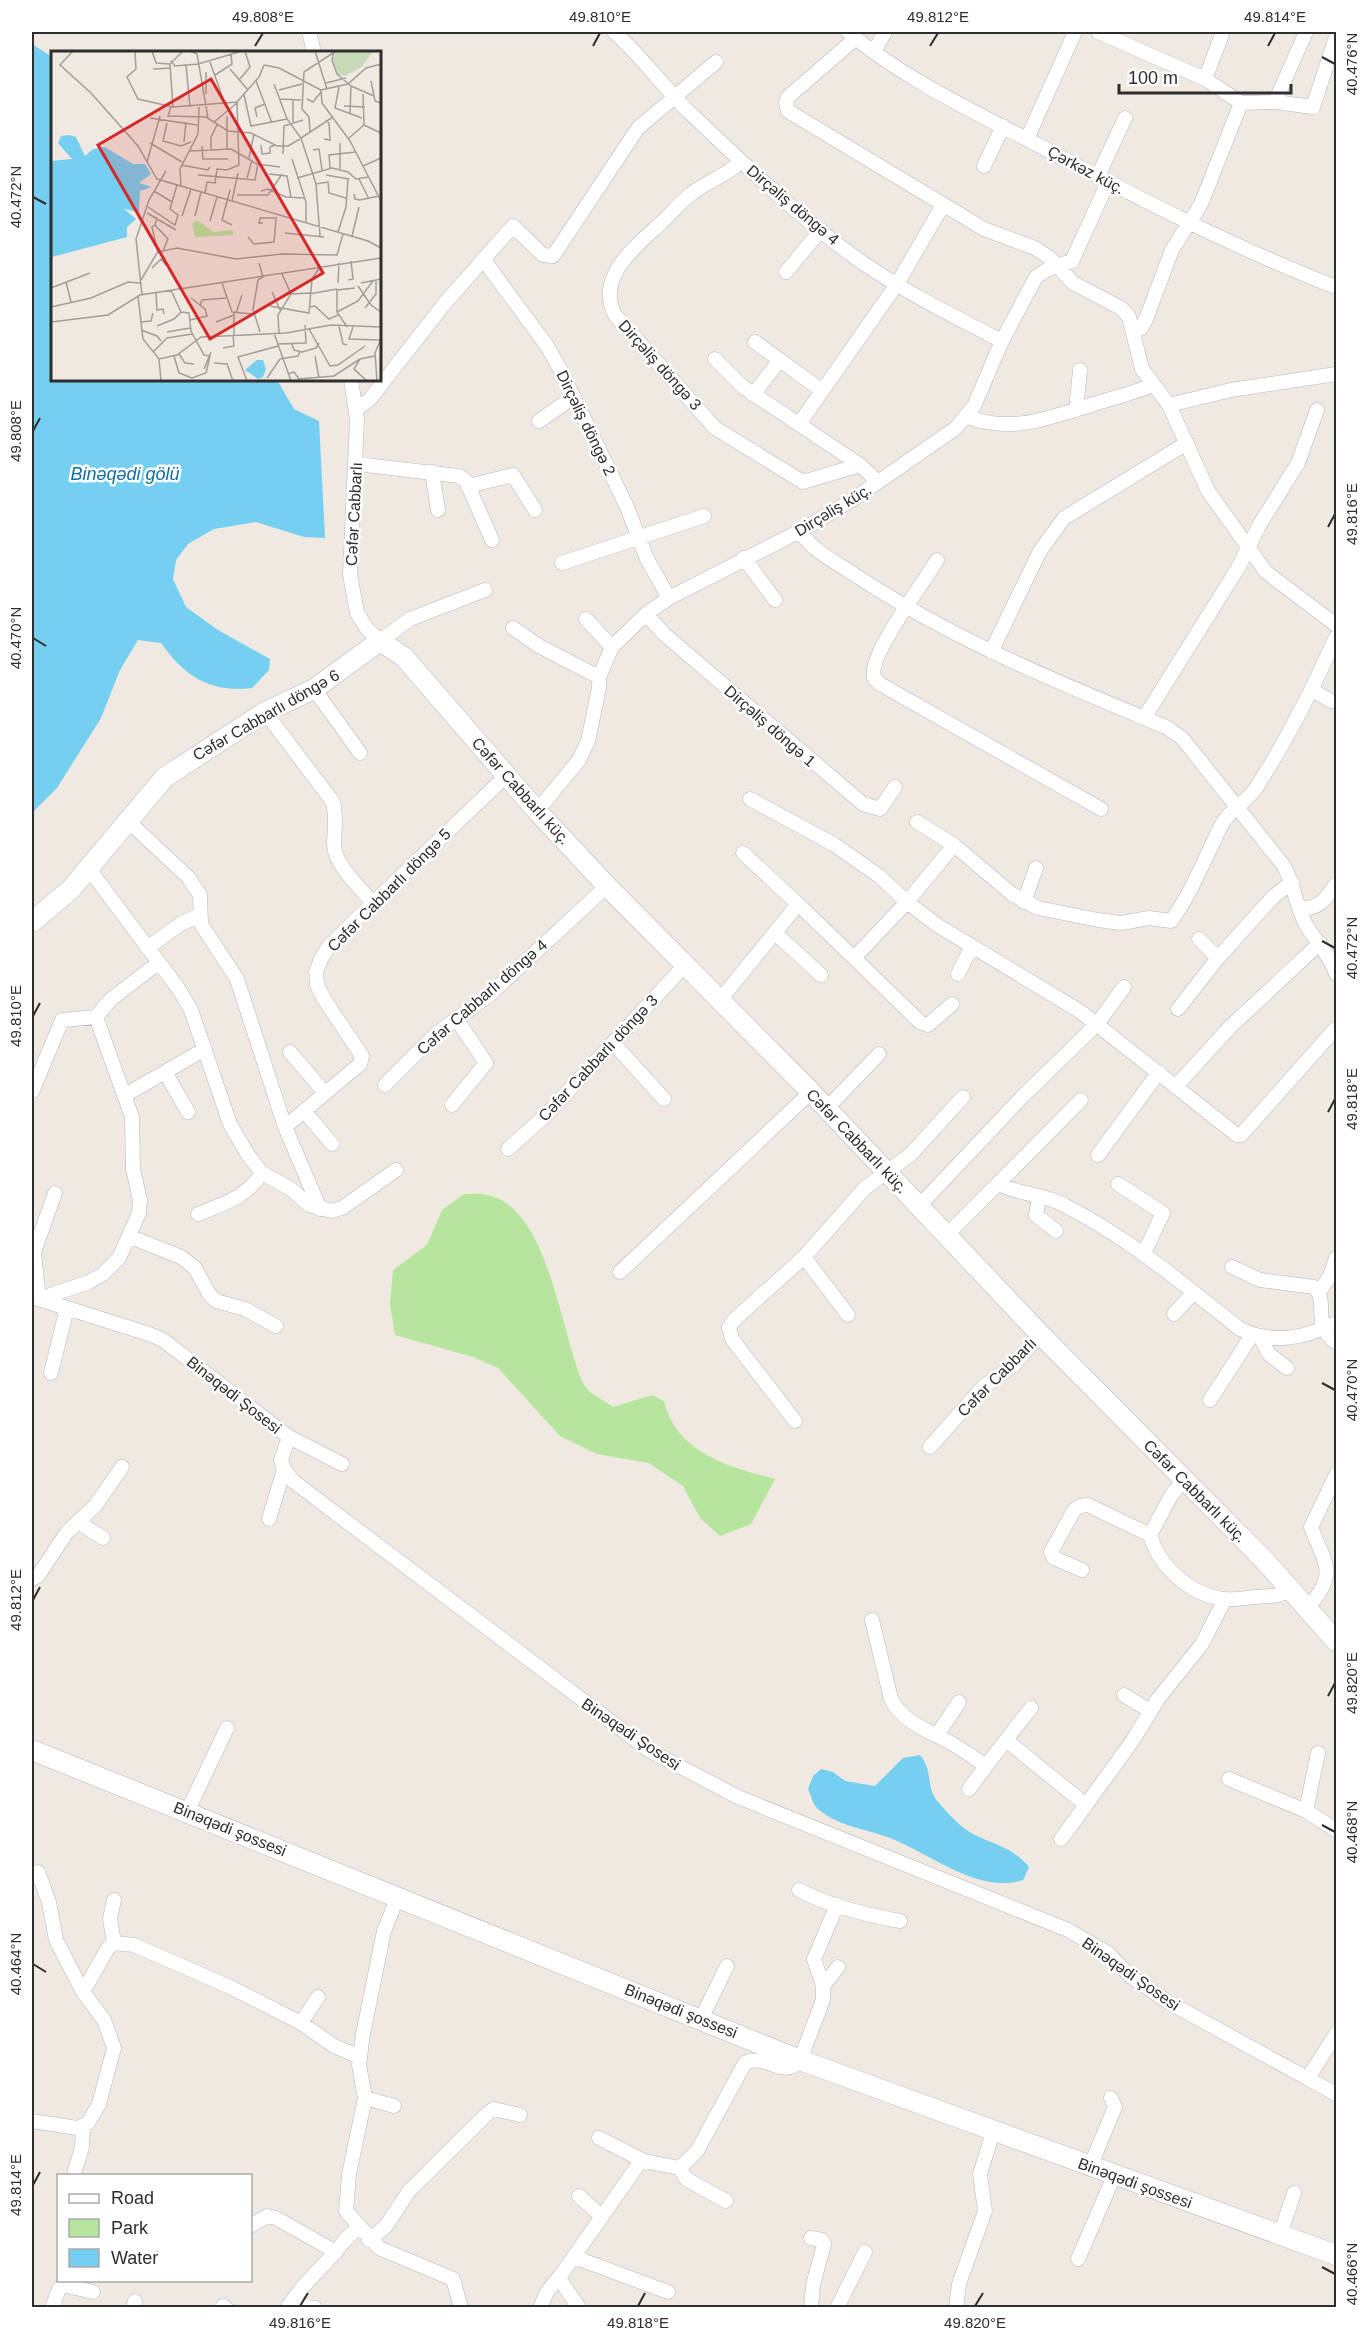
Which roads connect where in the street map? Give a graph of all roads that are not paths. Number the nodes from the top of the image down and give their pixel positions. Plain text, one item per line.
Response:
1 (309, 32) edge
2 (614, 32) edge
3 (885, 32) edge
4 (1076, 32) edge
5 (1098, 32) edge
6 (1223, 32) edge
7 (1306, 32) edge
8 (852, 35) edge
9 (1336, 37) edge
10 (314, 51) edge
11 (874, 51) junction
12 (716, 62) dead end
13 (1205, 79) junction
14 (675, 99) junction
15 (1275, 102) junction
16 (1241, 103) junction
17 (1125, 118) dead end
18 (1003, 126) junction
19 (1027, 139) junction
20 (741, 161) junction
21 (984, 166) dead end
22 (1103, 179) junction
23 (943, 205) junction
24 (1189, 224) junction
25 (821, 230) junction
26 (483, 259) junction
27 (1055, 267) junction
28 (786, 272) dead end
29 (897, 284) junction
30 (1336, 287) edge
31 (1134, 332) junction
32 (1002, 341) junction
33 (754, 342) dead end
34 (715, 359) dead end
35 (778, 361) junction
36 (1080, 370) dead end
37 (1336, 374) edge
38 (351, 381) edge
39 (1152, 385) junction
40 (821, 390) junction
41 (753, 395) junction
42 (572, 398) junction
43 (1169, 405) junction
44 (357, 409) junction
45 (1076, 410) junction
46 (1317, 410) dead end
47 (968, 417) junction
48 (539, 421) dead end
49 (799, 424) junction
50 (1186, 443) junction
51 (357, 464) junction
52 (860, 465) junction
53 (432, 472) junction
54 (878, 482) junction
55 (468, 486) junction
56 (438, 510) dead end
57 (535, 510) dead end
58 (704, 516) dead end
59 (800, 531) junction
60 (639, 538) junction
61 (492, 540) dead end
62 (1249, 549) junction
63 (744, 558) junction
64 (937, 560) dead end
65 (562, 563) dead end
66 (485, 590) dead end
67 (669, 598) junction
68 (775, 600) dead end
69 (905, 609) junction
70 (646, 614) junction
71 (586, 619) dead end
72 (1336, 625) edge
73 (513, 628) dead end
74 (1336, 637) edge
75 (380, 641) junction
76 (612, 647) junction
77 (991, 652) junction
78 (599, 677) junction
79 (314, 689) junction
80 (1312, 690) junction
81 (1331, 701) dead end
82 (265, 712) junction
83 (1144, 718) junction
84 (360, 753) dead end
85 (506, 776) junction
86 (895, 787) dead end
87 (750, 799) dead end
88 (1238, 808) junction
89 (1101, 809) dead end
90 (537, 811) junction
91 (128, 821) junction
92 (917, 822) dead end
93 (954, 845) junction
94 (743, 853) dead end
95 (1036, 868) dead end
96 (88, 869) junction
97 (1292, 882) junction
98 (1336, 884) edge
99 (607, 886) junction
100 (907, 902) junction
101 (1024, 902) junction
102 (373, 903) junction
103 (798, 904) junction
104 (1300, 908) junction
105 (200, 915) junction
106 (32, 922) edge
107 (775, 933) junction
108 (1199, 939) dead end
109 (1320, 942) junction
110 (147, 948) junction
111 (971, 948) junction
112 (854, 958) junction
113 (1218, 958) junction
114 (158, 963) junction
115 (685, 965) junction
116 (958, 974) dead end
117 (1336, 974) edge
118 (821, 975) dead end
119 (1124, 987) dead end
120 (720, 1000) junction
121 (952, 1005) dead end
122 (1178, 1009) dead end
123 (96, 1017) junction
124 (457, 1020) junction
125 (1097, 1024) junction
126 (1336, 1028) edge
127 (613, 1043) junction
128 (205, 1049) junction
129 (290, 1052) dead end
130 (879, 1054) dead end
131 (165, 1072) junction
132 (1159, 1072) junction
133 (385, 1084) dead end
134 (1177, 1085) junction
135 (32, 1092) edge
136 (811, 1092) junction
137 (325, 1093) junction
138 (125, 1095) junction
139 (963, 1097) dead end
140 (664, 1099) dead end
141 (1081, 1100) dead end
142 (452, 1105) dead end
143 (826, 1109) junction
144 (304, 1111) junction
145 (188, 1112) dead end
146 (285, 1127) junction
147 (332, 1144) dead end
148 (508, 1149) dead end
149 (1098, 1155) dead end
150 (396, 1170) dead end
151 (262, 1173) junction
152 (888, 1173) junction
153 (999, 1184) junction
154 (1118, 1184) dead end
155 (55, 1193) dead end
156 (1039, 1196) junction
157 (918, 1206) junction
158 (320, 1209) junction
159 (198, 1214) dead end
160 (1056, 1232) dead end
161 (947, 1235) junction
162 (131, 1237) junction
163 (1144, 1253) junction
164 (804, 1257) junction
165 (1336, 1258) edge
166 (1232, 1268) dead end
167 (620, 1272) dead end
168 (1194, 1292) junction
169 (1319, 1292) junction
170 (35, 1298) edge
171 (67, 1308) junction
172 (1174, 1314) dead end
173 (848, 1315) dead end
174 (1336, 1323) edge
175 (276, 1326) dead end
176 (1323, 1329) junction
177 (1040, 1334) junction
178 (1256, 1336) junction
179 (1336, 1342) edge
180 (1287, 1368) dead end
181 (51, 1373) dead end
182 (1210, 1400) dead end
183 (795, 1421) dead end
184 (289, 1437) junction
185 (930, 1447) dead end
186 (342, 1464) dead end
187 (122, 1467) dead end
188 (284, 1469) junction
189 (1336, 1475) edge
190 (1184, 1481) junction
191 (269, 1519) dead end
192 (78, 1522) junction
193 (1150, 1535) junction
194 (103, 1538) dead end
195 (1082, 1570) dead end
196 (32, 1579) edge
197 (1291, 1589) junction
198 (1225, 1599) junction
199 (1307, 1608) junction
200 (872, 1620) dead end
201 (1336, 1641) edge
202 (1125, 1695) dead end
203 (959, 1702) dead end
204 (1031, 1708) dead end
205 (1150, 1711) junction
206 (227, 1728) dead end
207 (937, 1736) junction
208 (1006, 1740) junction
209 (32, 1750) edge
210 (1318, 1752) dead end
211 (986, 1766) junction
212 (1229, 1779) dead end
213 (969, 1789) dead end
214 (1086, 1805) junction
215 (1306, 1811) junction
216 (187, 1812) junction
217 (1336, 1830) edge
218 (1061, 1839) dead end
219 (38, 1872) dead end
220 (800, 1890) dead end
221 (398, 1896) junction
222 (114, 1900) dead end
223 (837, 1905) junction
224 (900, 1921) dead end
225 (114, 1943) junction
226 (727, 1966) dead end
227 (838, 1967) dead end
228 (823, 1986) junction
229 (82, 1992) junction
230 (318, 1997) dead end
231 (701, 2019) junction
232 (301, 2023) junction
233 (1336, 2034) edge
234 (360, 2057) junction
235 (800, 2060) junction
236 (1308, 2078) junction
237 (1336, 2094) edge
238 (365, 2098) junction
239 (1111, 2098) dead end
240 (394, 2106) dead end
241 (520, 2115) dead end
242 (32, 2121) edge
243 (82, 2127) junction
244 (993, 2132) junction
245 (599, 2138) dead end
246 (644, 2161) junction
247 (1090, 2167) junction
248 (680, 2168) junction
249 (75, 2170) dead end
250 (1114, 2175) junction
251 (1294, 2193) dead end
252 (579, 2196) dead end
253 (726, 2201) dead end
254 (601, 2216) junction
255 (252, 2225) edge
256 (359, 2227) junction
257 (1280, 2235) junction
258 (811, 2238) dead end
259 (369, 2240) junction
260 (336, 2252) junction
261 (865, 2252) dead end
262 (1336, 2255) edge
263 (574, 2257) junction
264 (1078, 2259) dead end
265 (559, 2278) junction
266 (93, 2292) dead end
267 (668, 2292) dead end
268 (288, 2306) edge
269 (52, 2307) edge
270 (315, 2307) edge
271 (461, 2307) edge
272 (540, 2307) edge
273 (579, 2307) edge
274 (812, 2307) edge
275 (837, 2307) edge
276 (956, 2307) edge

1 - 10 street
2 - 14 street, Dirçəliş döngə 4
3 - 11 street
4 - 19 street
5 - 13 street
6 - 13 street
7 - 15 street
8 - 11 street, Çərkəz küç.
8 - 23 street
9 - 15 street
11 - 18 street, Çərkəz küç.
12 - 14 street
13 - 16 street
14 - 20 street, Dirçəliş döngə 4
14 - 26 street
15 - 16 street
16 - 24 street
17 - 22 street, Dirçəliş küç.
18 - 19 street, Çərkəz küç.
18 - 21 street
19 - 22 street, Çərkəz küç.
20 - 25 street, Dirçəliş döngə 4
20 - 52 street, Dirçəliş döngə 3
22 - 24 street, Çərkəz küç.
22 - 27 street, Dirçəliş küç.
23 - 27 street
23 - 29 street
24 - 30 street, Çərkəz küç.
24 - 31 street
25 - 28 street
25 - 29 street, Dirçəliş döngə 4
26 - 42 street, Dirçəliş döngə 2
26 - 44 street
27 - 31 street
27 - 32 street, Dirçəliş küç.
29 - 32 street, Dirçəliş döngə 4
29 - 40 street
31 - 39 street
32 - 47 street, Dirçəliş küç.
33 - 35 street
34 - 41 street
35 - 40 street
35 - 41 street
36 - 45 street
37 - 43 street
38 - 44 street, Cəfər Cabbarlı
39 - 43 street
39 - 45 street
40 - 49 street
41 - 49 street
42 - 48 street
42 - 60 street, Dirçəliş döngə 2
43 - 50 street
44 - 51 street, Cəfər Cabbarlı
45 - 47 street
46 - 62 street
47 - 54 street, Dirçəliş küç.
49 - 52 street
50 - 62 street
50 - 77 street
51 - 53 street
51 - 75 street, Cəfər Cabbarlı
52 - 54 street
53 - 55 street
53 - 56 street
54 - 59 street, Dirçəliş küç.
55 - 57 street
55 - 61 street
58 - 60 street
59 - 63 street, Dirçəliş küç.
59 - 69 street
60 - 65 street
60 - 67 street, Dirçəliş döngə 2
62 - 72 street
62 - 83 street
63 - 67 street, Dirçəliş küç.
63 - 68 street
64 - 69 street
66 - 75 street
67 - 70 street, Dirçəliş küç.
69 - 77 street
69 - 89 street
70 - 76 street, Dirçəliş küç.
70 - 86 street, Dirçəliş döngə 1
71 - 76 street
73 - 78 street
74 - 80 street
75 - 79 street, Cəfər Cabbarlı döngə 6
75 - 85 street, Cəfər Cabbarlı küç.
76 - 78 street, Dirçəliş küç.
77 - 83 street
78 - 90 street, Dirçəliş küç.
79 - 82 street, Cəfər Cabbarlı döngə 6
79 - 84 street
80 - 81 street
80 - 88 street
82 - 91 street, Cəfər Cabbarlı döngə 6
82 - 102 street
83 - 88 street
85 - 90 street, Cəfər Cabbarlı küç.
85 - 102 street, Cəfər Cabbarlı döngə 5
87 - 100 street
88 - 97 street
88 - 101 street
90 - 99 street, Cəfər Cabbarlı küç.
91 - 96 street, Cəfər Cabbarlı döngə 6
91 - 105 street
92 - 93 street
93 - 100 street
93 - 101 street
94 - 103 street
95 - 101 street
96 - 106 street, Cəfər Cabbarlı döngə 6
96 - 110 street
97 - 104 street
97 - 113 street
98 - 104 street
99 - 115 street, Cəfər Cabbarlı küç.
99 - 124 street, Cəfər Cabbarlı döngə 4
100 - 111 street
100 - 112 street
102 - 137 street, Cəfər Cabbarlı döngə 5
103 - 107 street
103 - 112 street
104 - 109 street
105 - 110 street
105 - 146 street
107 - 118 street
107 - 120 street
108 - 113 street
109 - 117 street
109 - 134 street
110 - 114 street
111 - 116 street
111 - 125 street
112 - 121 street
113 - 122 street
114 - 123 street
114 - 128 street
115 - 120 street, Cəfər Cabbarlı küç.
115 - 127 street, Cəfər Cabbarlı döngə 3
119 - 125 street
120 - 136 street, Cəfər Cabbarlı küç.
123 - 135 street
123 - 138 street
124 - 133 street, Cəfər Cabbarlı döngə 4
124 - 142 street
125 - 132 street
125 - 157 street
126 - 134 street
127 - 140 street
127 - 148 street, Cəfər Cabbarlı döngə 3
128 - 131 street
128 - 151 street
129 - 137 street
130 - 143 street
131 - 138 street
131 - 145 street
132 - 134 street
132 - 149 street
136 - 143 street, Cəfər Cabbarlı küç.
136 - 167 street
137 - 144 street, Cəfər Cabbarlı döngə 5
138 - 162 street
139 - 152 street
141 - 153 street
143 - 152 street, Cəfər Cabbarlı küç.
144 - 146 street, Cəfər Cabbarlı döngə 5
144 - 147 street
146 - 158 street
150 - 158 street
151 - 158 street
151 - 159 street
152 - 157 street, Cəfər Cabbarlı küç.
152 - 164 street
153 - 156 street
153 - 161 street
154 - 163 street
155 - 170 street
156 - 160 street
156 - 163 street
157 - 161 street, Cəfər Cabbarlı küç.
161 - 177 street, Cəfər Cabbarlı küç.
162 - 170 street
162 - 175 street
163 - 168 street
164 - 173 street
164 - 183 street
165 - 169 street
166 - 169 street
168 - 172 street
168 - 178 street
169 - 176 street
170 - 171 street, Binəqədi Şosesi
171 - 181 street
171 - 184 street, Binəqədi Şosesi
174 - 176 street
176 - 178 street
176 - 179 street
177 - 185 street, Cəfər Cabbarlı
177 - 190 street, Cəfər Cabbarlı küç.
178 - 180 street
178 - 182 street
184 - 186 street
184 - 188 street, Binəqədi Şosesi
187 - 192 street
188 - 191 street
188 - 236 street, Binəqədi Şosesi
189 - 199 street
190 - 193 street
190 - 197 street, Cəfər Cabbarlı küç.
192 - 194 street
192 - 196 street
193 - 195 street
193 - 198 street
197 - 198 street
197 - 199 street, Cəfər Cabbarlı küç.
198 - 205 street
199 - 201 street, Cəfər Cabbarlı küç.
200 - 207 street
202 - 205 street
203 - 207 street
204 - 208 street
205 - 214 street
206 - 216 street
207 - 211 street
208 - 211 street
208 - 214 street
209 - 216 street, Binəqədi şossesi
210 - 215 street
211 - 213 street
212 - 215 street
214 - 218 street
215 - 217 street
216 - 221 street, Binəqədi şossesi
219 - 229 street
220 - 223 street
221 - 231 street, Binəqədi şossesi
221 - 234 street
222 - 225 street
223 - 224 street
223 - 228 street
225 - 229 street
225 - 232 street
226 - 231 street
227 - 228 street
228 - 235 street
229 - 243 street
230 - 232 street
231 - 235 street, Binəqədi şossesi
232 - 234 street
233 - 236 street
234 - 238 street
235 - 244 street, Binəqədi şossesi
235 - 248 street
236 - 237 street, Binəqədi Şosesi
238 - 240 street
238 - 256 street
239 - 247 street
241 - 259 street
242 - 243 street
243 - 249 street
244 - 247 street, Binəqədi şossesi
244 - 276 street
245 - 246 street
246 - 248 street
246 - 254 street
247 - 250 street, Binəqədi şossesi
248 - 253 street
250 - 257 street, Binəqədi şossesi
250 - 264 street
251 - 257 street
252 - 254 street
254 - 263 street
255 - 260 street
256 - 259 street
256 - 260 street
257 - 262 street, Binəqədi şossesi
258 - 274 street
259 - 271 street
260 - 268 street
261 - 275 street
263 - 265 street
263 - 267 street
265 - 272 street
265 - 273 street
266 - 269 street
268 - 270 street

